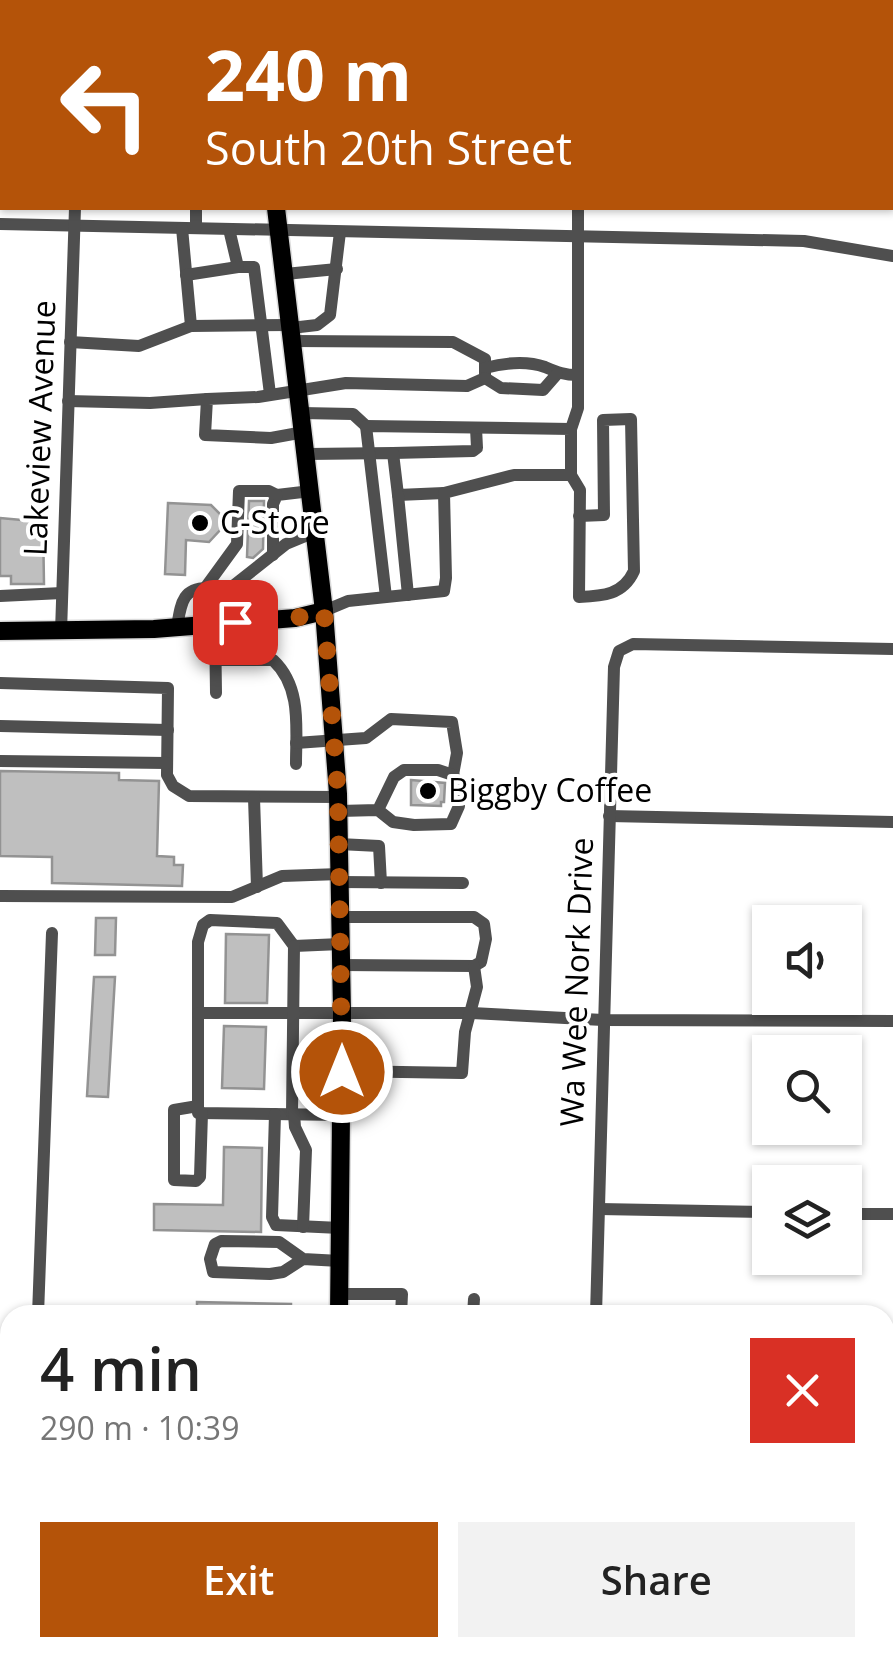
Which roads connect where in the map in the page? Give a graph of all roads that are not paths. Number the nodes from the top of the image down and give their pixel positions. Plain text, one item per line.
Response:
1 (75, 210) edge
2 (195, 210) edge
3 (276, 210) edge
4 (578, 210) edge
5 (0, 224) edge
6 (74, 225) junction
7 (189, 228) junction
8 (228, 229) junction
9 (279, 230) junction
10 (340, 232) junction
11 (577, 236) junction
12 (893, 256) edge
13 (238, 267) junction
14 (337, 269) junction
15 (285, 274) junction
16 (186, 276) junction
17 (191, 326) junction
18 (262, 326) junction
19 (292, 331) junction
20 (70, 342) junction
21 (488, 376) junction
22 (578, 376) junction
23 (552, 379) junction
24 (299, 388) junction
25 (270, 394) junction
26 (206, 399) junction
27 (68, 402) junction
28 (303, 422) junction
29 (366, 426) junction
30 (476, 428) junction
31 (571, 428) junction
32 (394, 453) junction
33 (307, 454) junction
34 (369, 455) junction
35 (572, 475) junction
36 (311, 491) junction
37 (444, 492) junction
38 (277, 495) junction
39 (398, 495) junction
40 (580, 516) junction
41 (315, 532) junction
42 (273, 555) junction
43 (205, 588) junction
44 (228, 590) junction
45 (62, 592) junction
46 (408, 595) junction
47 (0, 596) edge
48 (386, 597) junction
49 (324, 611) junction
50 (235, 622) junction
51 (215, 624) junction
52 (177, 627) junction
53 (0, 631) edge
54 (60, 632) junction
55 (893, 649) edge
56 (216, 660) junction
57 (0, 684) edge
58 (216, 693) dead end
59 (0, 726) edge
60 (168, 730) junction
61 (335, 742) junction
62 (296, 743) junction
63 (0, 761) edge
64 (167, 764) junction
65 (296, 764) dead end
66 (453, 775) junction
67 (254, 798) junction
68 (339, 804) junction
69 (378, 810) junction
70 (608, 816) junction
71 (893, 822) edge
72 (339, 844) junction
73 (340, 878) junction
74 (381, 883) junction
75 (464, 884) dead end
76 (257, 888) junction
77 (0, 896) edge
78 (340, 917) junction
79 (52, 934) dead end
80 (341, 944) junction
81 (294, 946) junction
82 (341, 964) junction
83 (474, 966) junction
84 (342, 1013) junction
85 (198, 1014) junction
86 (472, 1014) junction
87 (292, 1015) junction
88 (602, 1020) junction
89 (893, 1022) edge
90 (342, 1072) junction
91 (200, 1110) junction
92 (275, 1114) junction
93 (293, 1114) junction
94 (341, 1115) junction
95 (598, 1209) junction
96 (752, 1212) edge
97 (862, 1214) edge
98 (893, 1214) edge
99 (303, 1227) junction
100 (340, 1228) junction
101 (303, 1258) junction
102 (340, 1260) junction
103 (340, 1294) junction
104 (474, 1299) dead end
105 (38, 1305) edge
106 (340, 1305) edge
107 (401, 1305) edge
108 (474, 1305) edge
109 (596, 1305) edge

1 - 6 street, Lakeview Avenue
2 - 7 street
3 - 9 main road
4 - 11 street
5 - 6 street
6 - 7 street
6 - 20 street, Lakeview Avenue
7 - 8 street
7 - 16 street
8 - 9 street
8 - 13 street
9 - 10 street
9 - 15 main road
10 - 11 street
10 - 14 street
11 - 12 street
11 - 22 street
13 - 16 street
13 - 18 street
14 - 15 street
14 - 19 street
15 - 19 main road
16 - 17 street
17 - 18 street
17 - 20 street
18 - 19 street
18 - 25 street
19 - 21 street
19 - 24 main road
20 - 27 street, Lakeview Avenue
21 - 23 street
21 - 23 street
21 - 24 street
22 - 23 street
22 - 31 street
24 - 25 street
24 - 28 main road
25 - 26 street
26 - 27 street
26 - 28 street
27 - 45 street, Lakeview Avenue
28 - 29 street
28 - 33 main road
29 - 30 street
29 - 34 street
30 - 31 street
30 - 32 street
31 - 35 street
32 - 34 street
32 - 39 street
33 - 34 street
33 - 36 main road
34 - 48 street
35 - 37 street
35 - 40 street
36 - 38 street
36 - 41 main road
37 - 39 street
37 - 46 street
38 - 42 street
38 - 43 street
39 - 46 street
40 - 40 street
41 - 42 street
41 - 49 main road
42 - 44 street
43 - 44 street
43 - 52 street
44 - 50 street
45 - 47 street
45 - 54 street, Lakeview Avenue
46 - 48 street
48 - 49 street
49 - 50 main road
49 - 61 main road
50 - 51 main road
51 - 52 main road
51 - 56 street
52 - 54 main road
53 - 54 main road
55 - 70 street, Wa Wee Nork Drive
56 - 58 street
56 - 62 street
57 - 60 street
59 - 60 street
60 - 64 street
61 - 62 street
61 - 66 street
61 - 68 main road
62 - 65 street
63 - 64 street
64 - 67 street
66 - 69 street
66 - 69 street
67 - 68 street
67 - 76 street
68 - 69 street
68 - 72 main road
70 - 71 street
70 - 88 street, Wa Wee Nork Drive
72 - 73 main road
72 - 74 street
73 - 74 street
73 - 76 street
73 - 78 main road
74 - 75 street
76 - 77 street
78 - 80 main road
78 - 83 street
79 - 105 street
80 - 81 street
80 - 82 main road
81 - 85 street
81 - 87 street
82 - 83 street
82 - 84 main road
83 - 86 street
84 - 86 street
84 - 87 street
84 - 90 main road
85 - 87 street
85 - 91 street
86 - 88 street
86 - 90 street
87 - 93 street
88 - 89 street
88 - 95 street, Wa Wee Nork Drive
90 - 94 main road
91 - 91 street
91 - 92 street
92 - 93 street
92 - 99 street
93 - 94 street
93 - 99 street
94 - 100 main road
95 - 96 street
95 - 109 street, Wa Wee Nork Drive
97 - 98 street
99 - 100 street
100 - 102 main road
101 - 101 street
101 - 102 street
102 - 103 main road
103 - 106 main road
103 - 107 street
104 - 108 street

